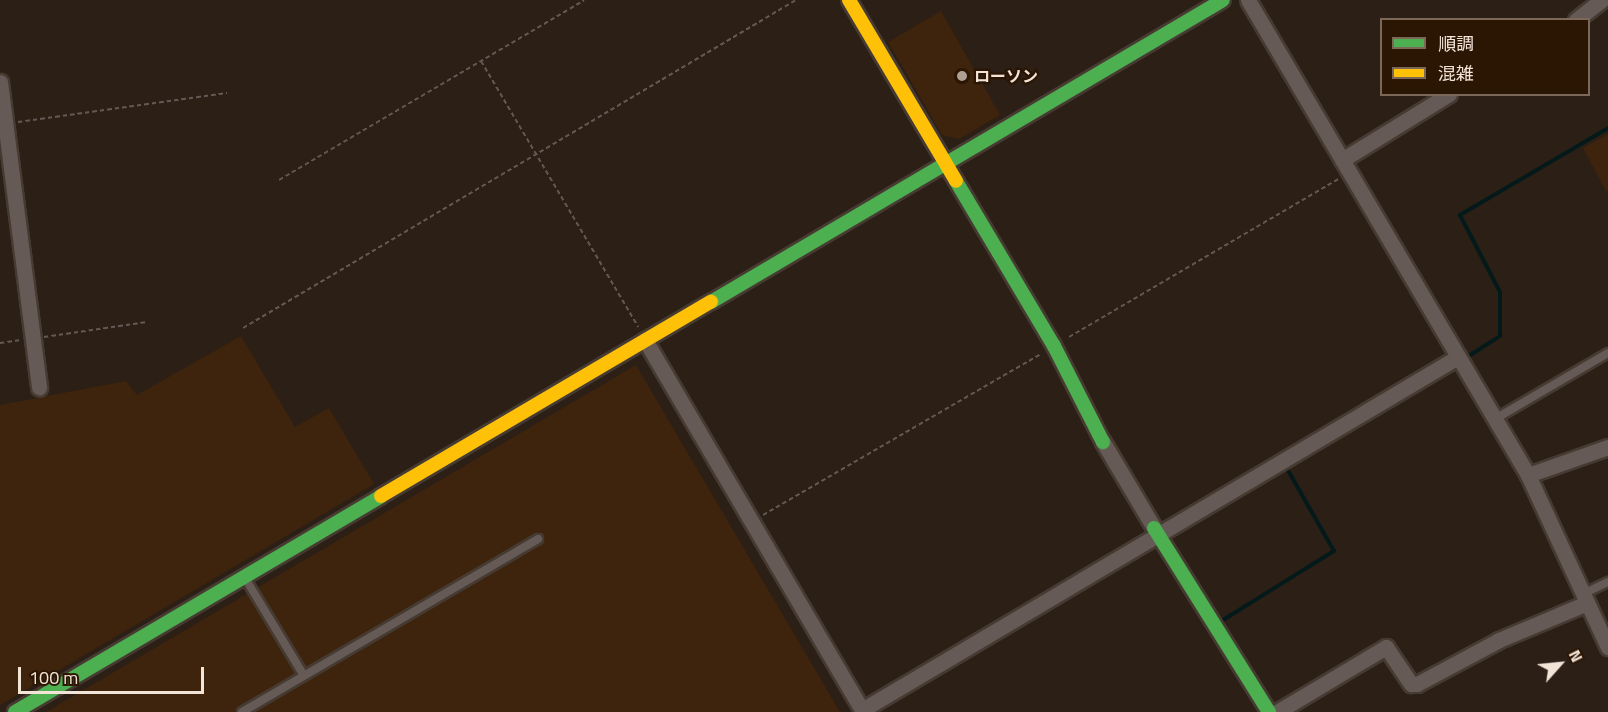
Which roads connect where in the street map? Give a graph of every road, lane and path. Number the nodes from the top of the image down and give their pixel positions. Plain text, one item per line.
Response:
1 (584, 0) edge
2 (796, 0) edge
3 (849, 0) edge
4 (1223, 0) edge
5 (1248, 0) edge
6 (1602, 0) edge
7 (1579, 18) edge
8 (481, 61) junction
9 (0, 82) edge
10 (227, 93) dead end
11 (1446, 96) edge
12 (6, 123) junction
13 (536, 154) junction
14 (946, 163) junction
15 (1345, 167) junction
16 (279, 180) dead end
17 (147, 322) dead end
18 (243, 328) dead end
19 (35, 338) junction
20 (645, 340) junction
21 (0, 343) edge
22 (1054, 346) junction
23 (1608, 353) edge
24 (1458, 357) junction
25 (39, 388) dead end
26 (1495, 419) junction
27 (1103, 442) joint
28 (1608, 447) edge
29 (1528, 475) junction
30 (751, 523) junction
31 (1156, 531) junction
32 (538, 539) dead end
33 (245, 577) junction
34 (1608, 582) edge
35 (1585, 598) junction
36 (1608, 646) edge
37 (303, 675) junction
38 (863, 711) edge
39 (15, 712) edge
40 (242, 712) edge
41 (1269, 712) edge
42 (1277, 712) edge

1 - 8 path
2 - 13 path
3 - 14 street
4 - 14 street
5 - 15 street
6 - 7 street
8 - 13 path
8 - 16 path
9 - 12 street
10 - 12 path
11 - 15 street
12 - 19 street
13 - 18 path
13 - 20 path
14 - 20 street
14 - 22 street
15 - 22 path
15 - 24 street
17 - 19 path
19 - 21 path
19 - 25 street
20 - 30 street
20 - 33 street
22 - 27 street
22 - 30 path
23 - 26 lane
24 - 26 street
24 - 31 street
26 - 29 street
27 - 31 street
28 - 29 street
29 - 35 street
30 - 38 street
31 - 38 street
31 - 41 street
32 - 37 lane
33 - 37 lane
33 - 39 street
34 - 35 lane
35 - 36 street
35 - 42 street
37 - 40 lane

